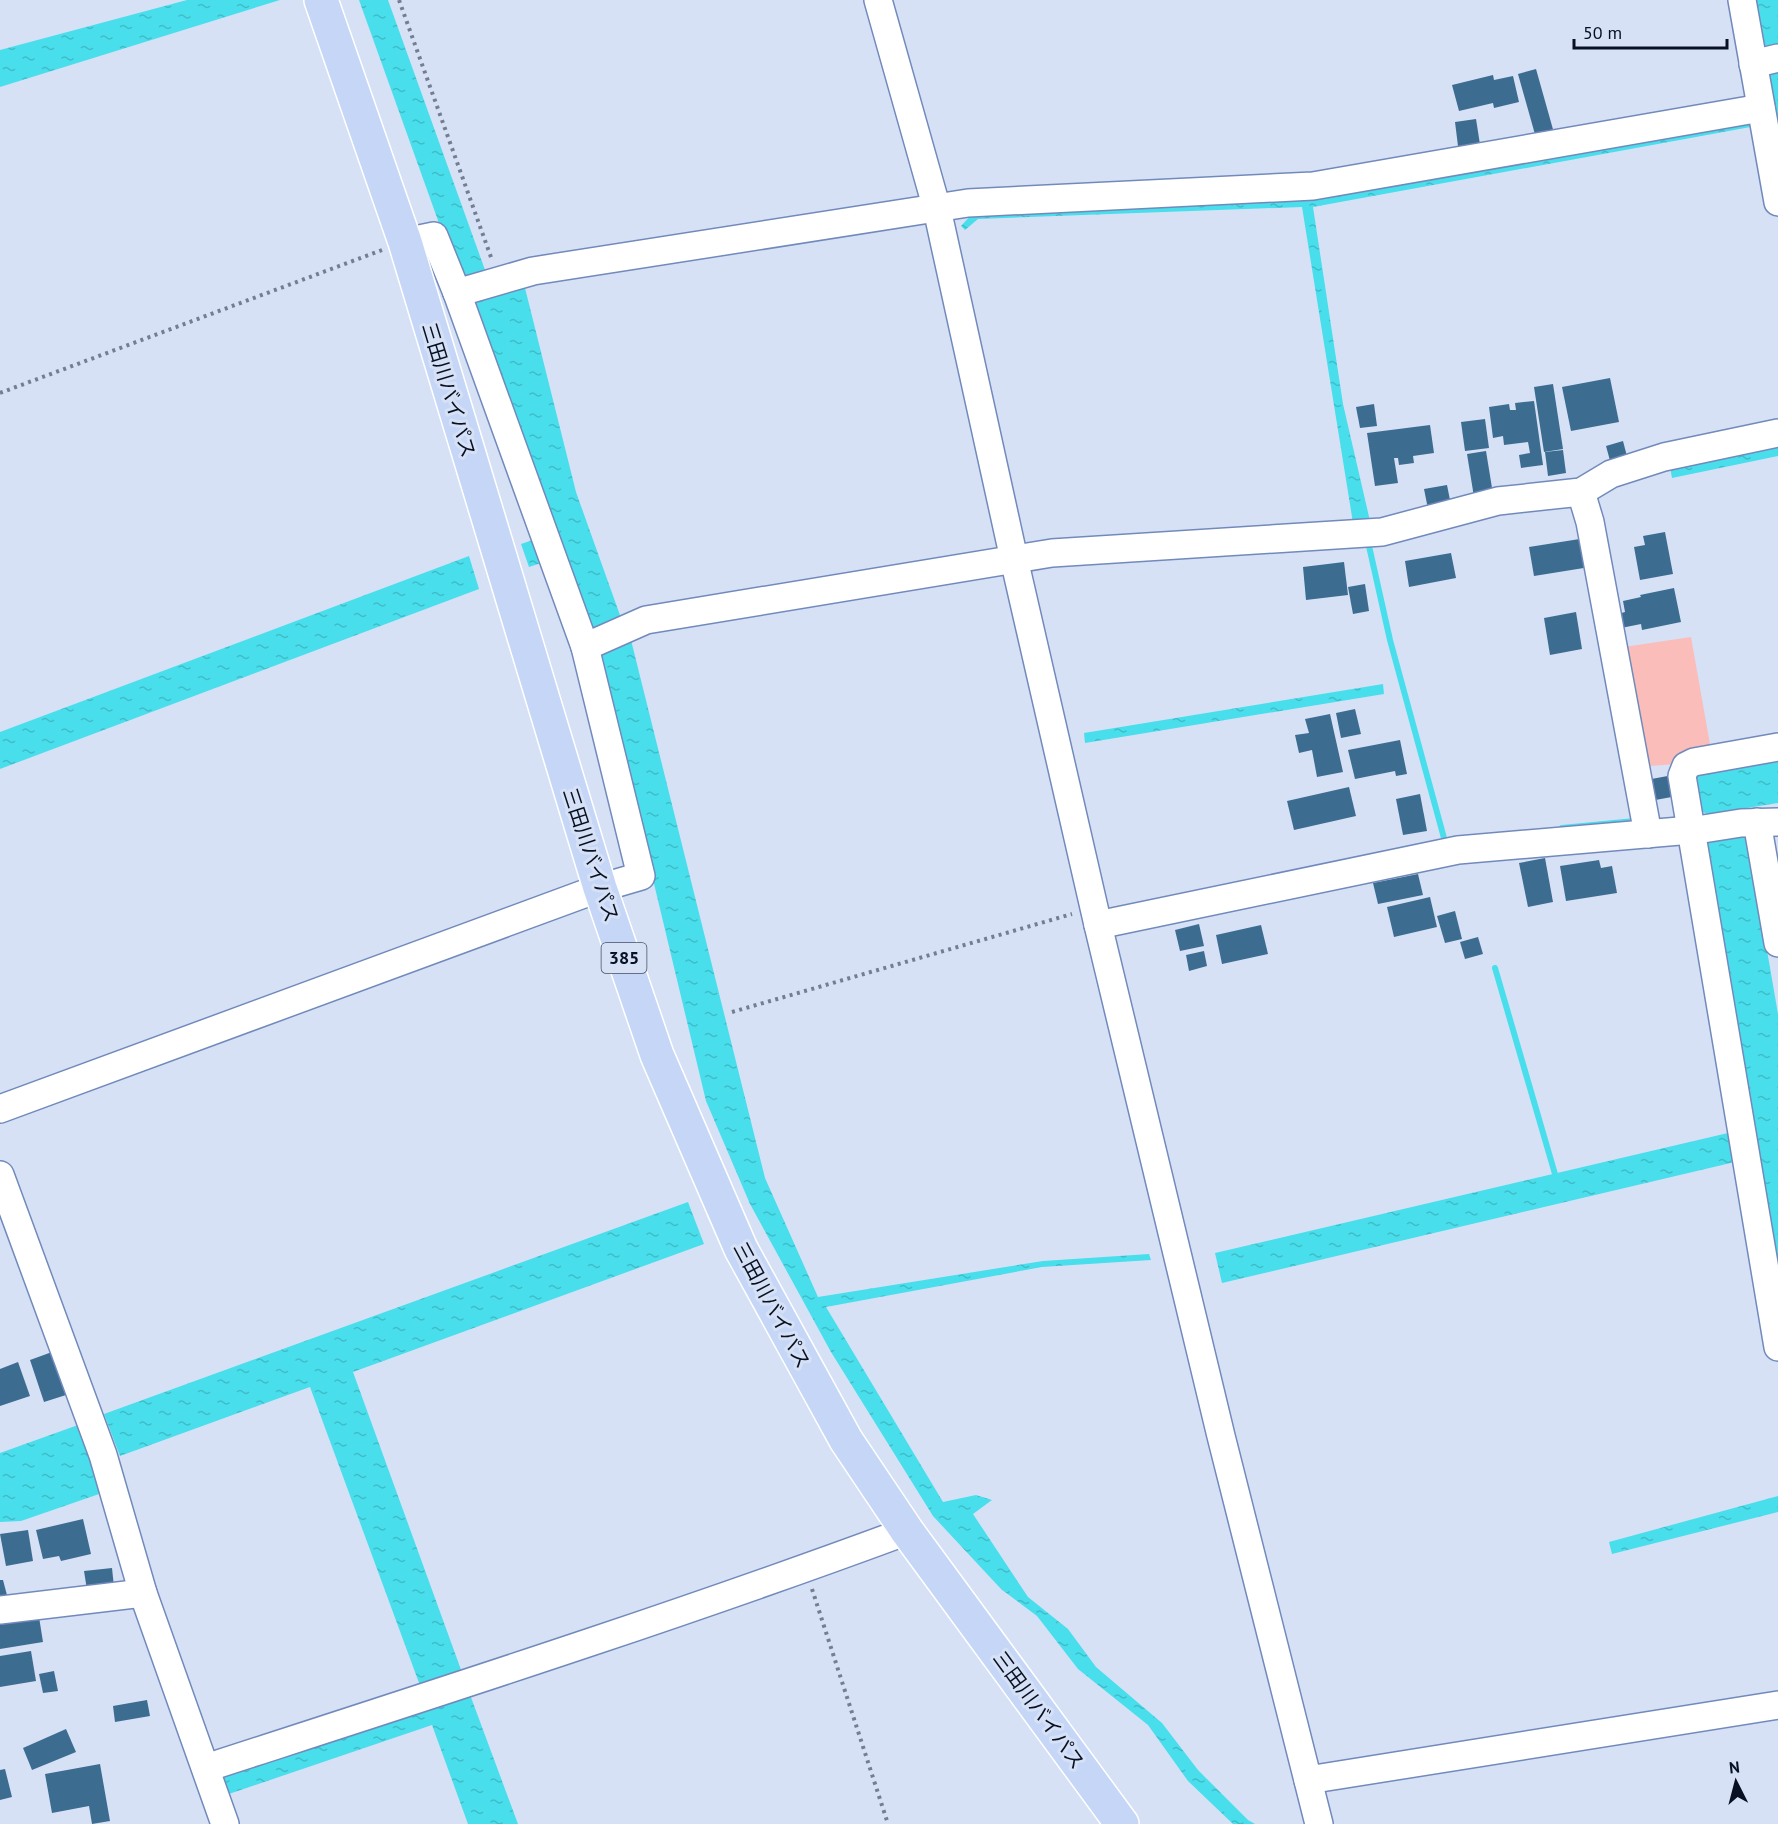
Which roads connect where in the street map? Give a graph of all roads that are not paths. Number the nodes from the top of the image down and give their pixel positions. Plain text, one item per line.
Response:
1 (321, 0) edge
2 (878, 0) edge
3 (1742, 0) edge
4 (1765, 61) edge
5 (1761, 108) junction
6 (1778, 202) edge
7 (937, 209) junction
8 (405, 242) junction
9 (457, 293) junction
10 (1778, 433) edge
11 (1581, 492) junction
12 (1014, 559) junction
13 (585, 647) junction
14 (1778, 747) edge
15 (1759, 822) edge
16 (1697, 830) junction
17 (1648, 834) junction
18 (600, 888) junction
19 (1096, 916) junction
20 (1778, 943) edge
21 (0, 1109) edge
22 (0, 1174) edge
23 (1778, 1347) edge
24 (907, 1532) junction
25 (143, 1593) junction
26 (0, 1610) edge
27 (1778, 1705) edge
28 (206, 1768) junction
29 (1308, 1780) junction
30 (225, 1824) edge
31 (1122, 1824) edge
32 (1319, 1824) edge

1 - 8 highway, 三田川バイパス / 385
2 - 7 street
3 - 4 street
4 - 5 street
5 - 6 street
5 - 7 street
7 - 9 street
7 - 12 street
8 - 9 street
8 - 18 highway, 三田川バイパス / 385
9 - 13 street
10 - 11 street
11 - 12 street
11 - 17 street
12 - 13 street
12 - 19 street
13 - 18 street
14 - 16 street
15 - 16 street
15 - 20 street
16 - 17 street
16 - 23 street
17 - 19 street
18 - 21 street
18 - 24 highway, 三田川バイパス / 385
19 - 29 street
22 - 25 street
24 - 28 street
24 - 31 highway, 三田川バイパス / 385
25 - 26 street
25 - 28 street
27 - 29 street
28 - 30 street
29 - 32 street

